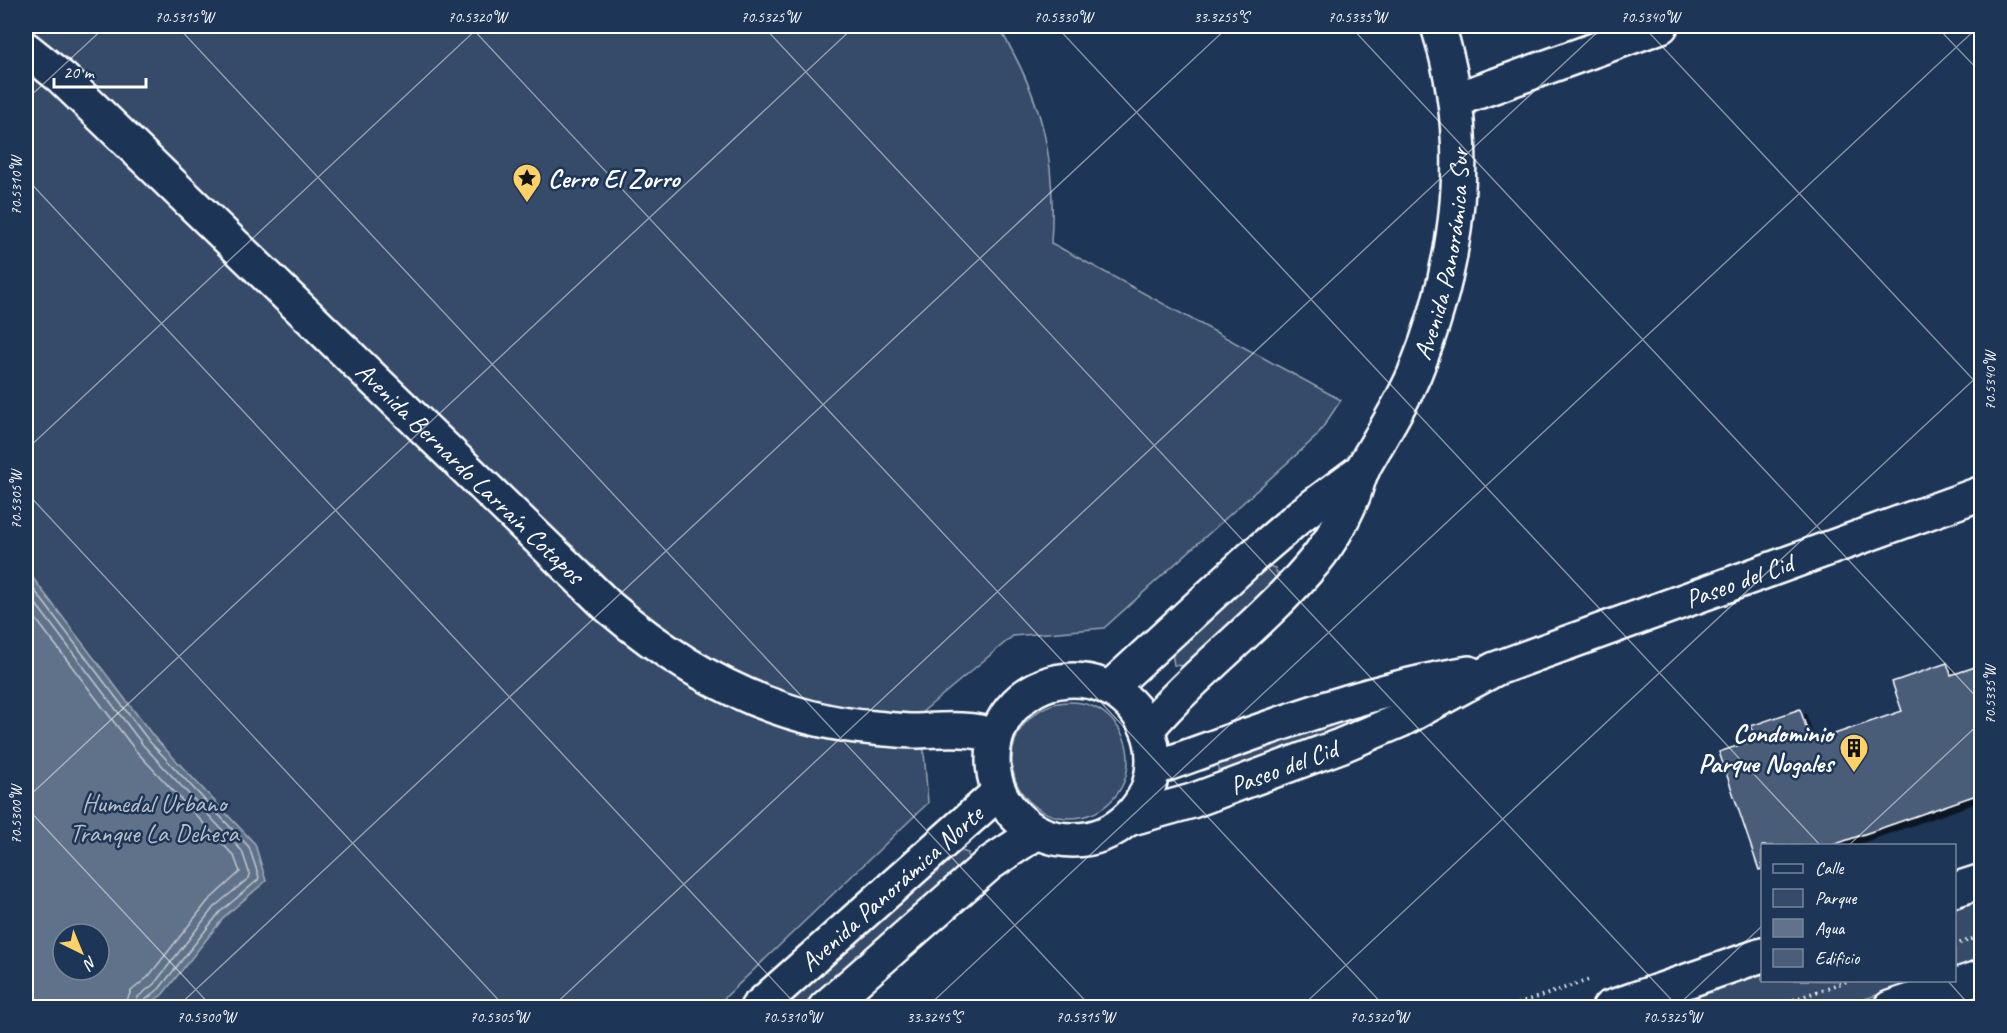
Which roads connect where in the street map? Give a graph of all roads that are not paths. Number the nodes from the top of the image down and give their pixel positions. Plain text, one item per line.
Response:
1 (1438, 26) edge
2 (1661, 26) edge
3 (26, 49) edge
4 (1455, 100) junction
5 (1363, 469) junction
6 (1982, 493) edge
7 (1495, 669) junction
8 (1110, 688) junction
9 (1148, 728) junction
10 (996, 736) junction
11 (1153, 770) junction
12 (999, 792) junction
13 (1128, 819) junction
14 (1037, 832) junction
15 (1982, 881) edge
16 (1956, 889) edge
17 (1761, 955) edge
18 (1982, 976) edge
19 (757, 1008) edge
20 (825, 1008) edge
21 (1609, 1008) edge
22 (1890, 1008) edge

1 - 4 street, Avenida Panorámica Sur
2 - 4 street
3 - 10 street, Avenida Bernardo Larraín Cotapos
4 - 5 street, Avenida Panorámica Sur
5 - 8 street, Avenida Panorámica Sur
5 - 9 street, Avenida Panorámica Sur
6 - 7 street, Paseo del Cid
7 - 11 street, Paseo del Cid
7 - 13 street, Paseo del Cid
8 - 9 street
8 - 10 street
9 - 11 street
10 - 12 street
11 - 13 street
12 - 14 street
12 - 19 street, Avenida Panorámica Norte
13 - 14 street
14 - 20 street, Avenida Panorámica Norte
15 - 16 street
17 - 21 street
18 - 22 street

